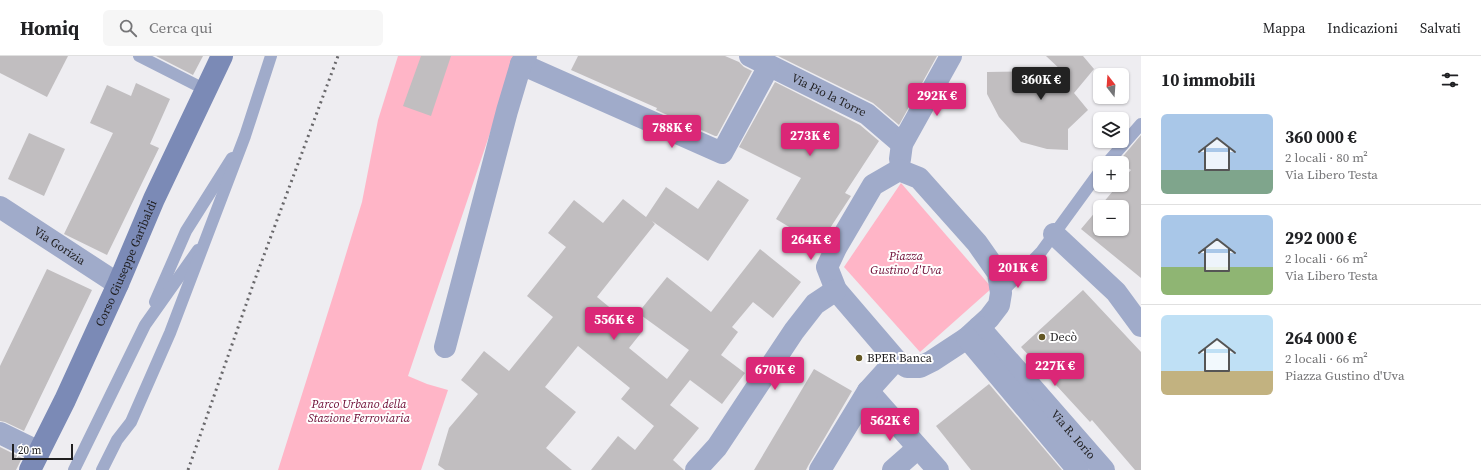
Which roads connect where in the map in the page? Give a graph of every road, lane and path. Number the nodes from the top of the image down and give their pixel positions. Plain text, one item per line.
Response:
1 (139, 56) edge
2 (222, 56) edge
3 (271, 56) edge
4 (750, 56) edge
5 (951, 56) edge
6 (523, 60) edge
7 (769, 66) junction
8 (206, 90) junction
9 (1141, 124) edge
10 (245, 136) junction
11 (902, 144) junction
12 (1113, 156) edge
13 (899, 170) junction
14 (1093, 181) edge
15 (0, 208) edge
16 (1054, 234) junction
17 (208, 235) junction
18 (118, 284) junction
19 (836, 290) junction
20 (1002, 294) junction
21 (145, 325) junction
22 (1141, 326) edge
23 (973, 333) junction
24 (445, 347) dead end
25 (896, 360) junction
26 (868, 391) junction
27 (0, 433) edge
28 (918, 448) junction
29 (34, 461) edge
30 (74, 470) edge
31 (102, 470) edge
32 (696, 470) edge
33 (820, 470) edge
34 (893, 470) edge
35 (938, 470) edge
36 (1078, 470) edge
37 (1104, 470) edge

1 - 8 lane
2 - 8 main road, Corso Giuseppe Garibaldi
3 - 10 lane
4 - 7 street, Via Pio la Torre
5 - 11 street
6 - 7 street
6 - 24 street
7 - 11 street, Via Pio la Torre
8 - 18 main road, Corso Giuseppe Garibaldi
9 - 12 lane
10 - 17 lane
10 - 21 lane
11 - 13 street
13 - 19 street
13 - 20 street
14 - 16 lane
15 - 18 street, Via Gorizia
16 - 20 lane
16 - 22 street
17 - 21 lane
17 - 31 lane
18 - 29 main road, Corso Giuseppe Garibaldi
19 - 25 street
19 - 32 street
20 - 23 street
21 - 30 lane
23 - 25 street
23 - 36 street, Via R. Iorio
23 - 37 street, Via R. Iorio
25 - 26 street
26 - 28 street
26 - 33 street
27 - 29 street
28 - 34 street
28 - 35 street

